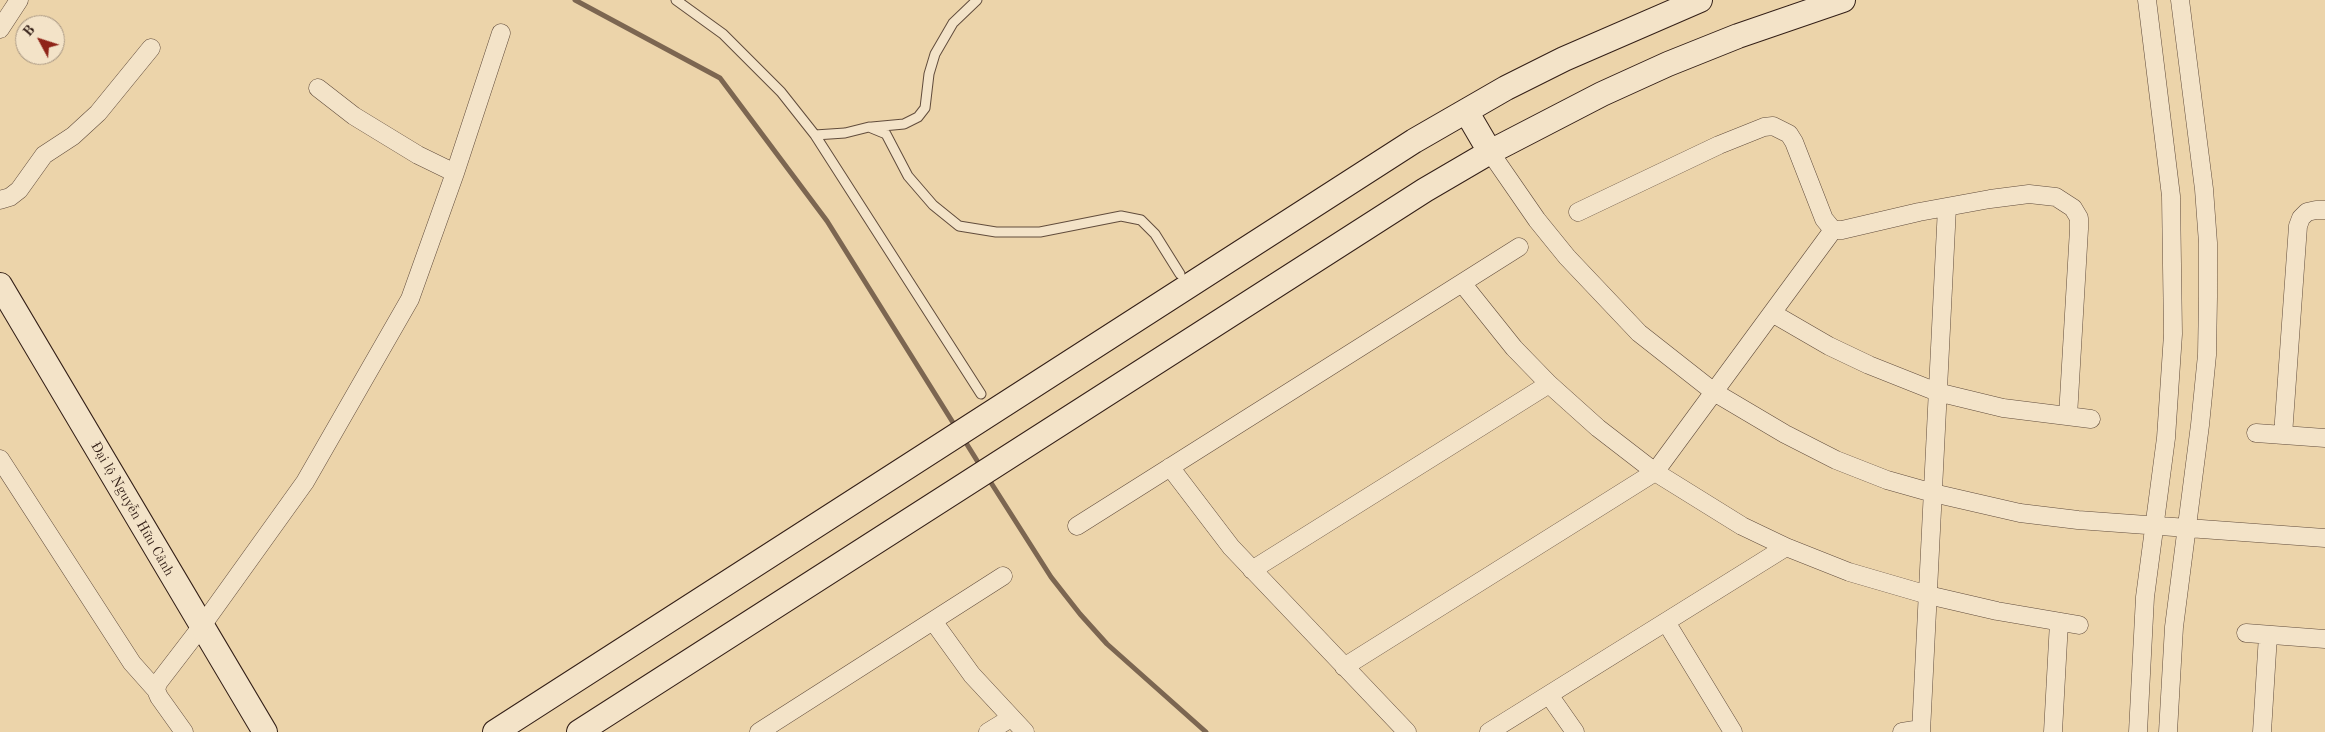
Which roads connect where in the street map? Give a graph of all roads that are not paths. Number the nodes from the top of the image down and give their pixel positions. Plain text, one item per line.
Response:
1 (19, 0) edge
2 (676, 0) edge
3 (977, 0) edge
4 (1700, 0) edge
5 (1844, 0) edge
6 (2147, 0) edge
7 (2180, 0) edge
8 (0, 29) edge
9 (501, 33) dead end
10 (151, 48) dead end
11 (318, 88) dead end
12 (1466, 111) junction
13 (869, 127) junction
14 (815, 135) junction
15 (1490, 152) junction
16 (456, 173) junction
17 (0, 200) edge
18 (1946, 207) junction
19 (2325, 210) edge
20 (1578, 212) dead end
21 (1833, 230) junction
22 (1519, 247) dead end
23 (1180, 274) dead end
24 (1462, 283) junction
25 (0, 285) edge
26 (1772, 313) junction
27 (1549, 384) junction
28 (1714, 392) junction
29 (1938, 392) junction
30 (981, 394) dead end
31 (2068, 416) junction
32 (2091, 419) dead end
33 (2256, 433) dead end
34 (2283, 435) junction
35 (2325, 438) edge
36 (0, 459) edge
37 (1170, 467) junction
38 (1655, 472) junction
39 (1932, 493) junction
40 (1077, 526) dead end
41 (2153, 526) junction
42 (2186, 528) junction
43 (2325, 538) edge
44 (1786, 547) junction
45 (1252, 570) junction
46 (1003, 576) dead end
47 (1928, 595) junction
48 (933, 621) junction
49 (1666, 622) junction
50 (2059, 622) junction
51 (2079, 625) dead end
52 (201, 627) junction
53 (2246, 633) dead end
54 (2268, 635) junction
55 (2325, 639) edge
56 (1344, 667) junction
57 (156, 690) junction
58 (1549, 695) junction
59 (1011, 718) junction
60 (590, 729) edge
61 (1921, 730) edge
62 (183, 732) edge
63 (265, 732) edge
64 (495, 732) edge
65 (759, 732) edge
66 (988, 732) edge
67 (1024, 732) edge
68 (1407, 732) edge
69 (1489, 732) edge
70 (1575, 732) edge
71 (1733, 732) edge
72 (1902, 732) edge
73 (2053, 732) edge
74 (2138, 732) edge
75 (2168, 732) edge
76 (2262, 732) edge

1 - 8 street
2 - 14 lane
3 - 13 lane
4 - 12 street
5 - 15 street
6 - 41 street
7 - 42 street
9 - 16 street
10 - 17 street
11 - 16 street
12 - 15 street
12 - 64 street
13 - 14 lane
13 - 23 lane
14 - 30 lane
15 - 28 street
15 - 60 street
16 - 52 street
18 - 21 street
18 - 29 street
18 - 31 street
19 - 34 street
20 - 21 street
21 - 26 street
22 - 24 street
24 - 27 street
24 - 37 street
25 - 52 street, Đại lộ Nguyễn Hữu Cảnh
26 - 28 street
26 - 29 street
27 - 38 street
27 - 45 street
28 - 38 street
28 - 39 street
29 - 31 street
29 - 39 street
31 - 32 street
33 - 34 street
34 - 35 street
36 - 57 street
37 - 40 street
37 - 45 street
38 - 44 street
38 - 56 street
39 - 41 street
39 - 47 street
41 - 42 street
41 - 74 street
42 - 43 street
42 - 75 street
44 - 47 street
44 - 49 street
45 - 56 street
46 - 48 street
47 - 50 street
47 - 61 street
48 - 59 street
48 - 65 street
49 - 58 street
49 - 71 street
50 - 51 street
50 - 73 street
52 - 57 street
52 - 63 street, Đại lộ Nguyễn Hữu Cảnh
53 - 54 street
54 - 55 street
54 - 76 street
56 - 68 street
57 - 62 street
58 - 69 street
58 - 70 street
59 - 66 street
59 - 67 street
61 - 72 street

